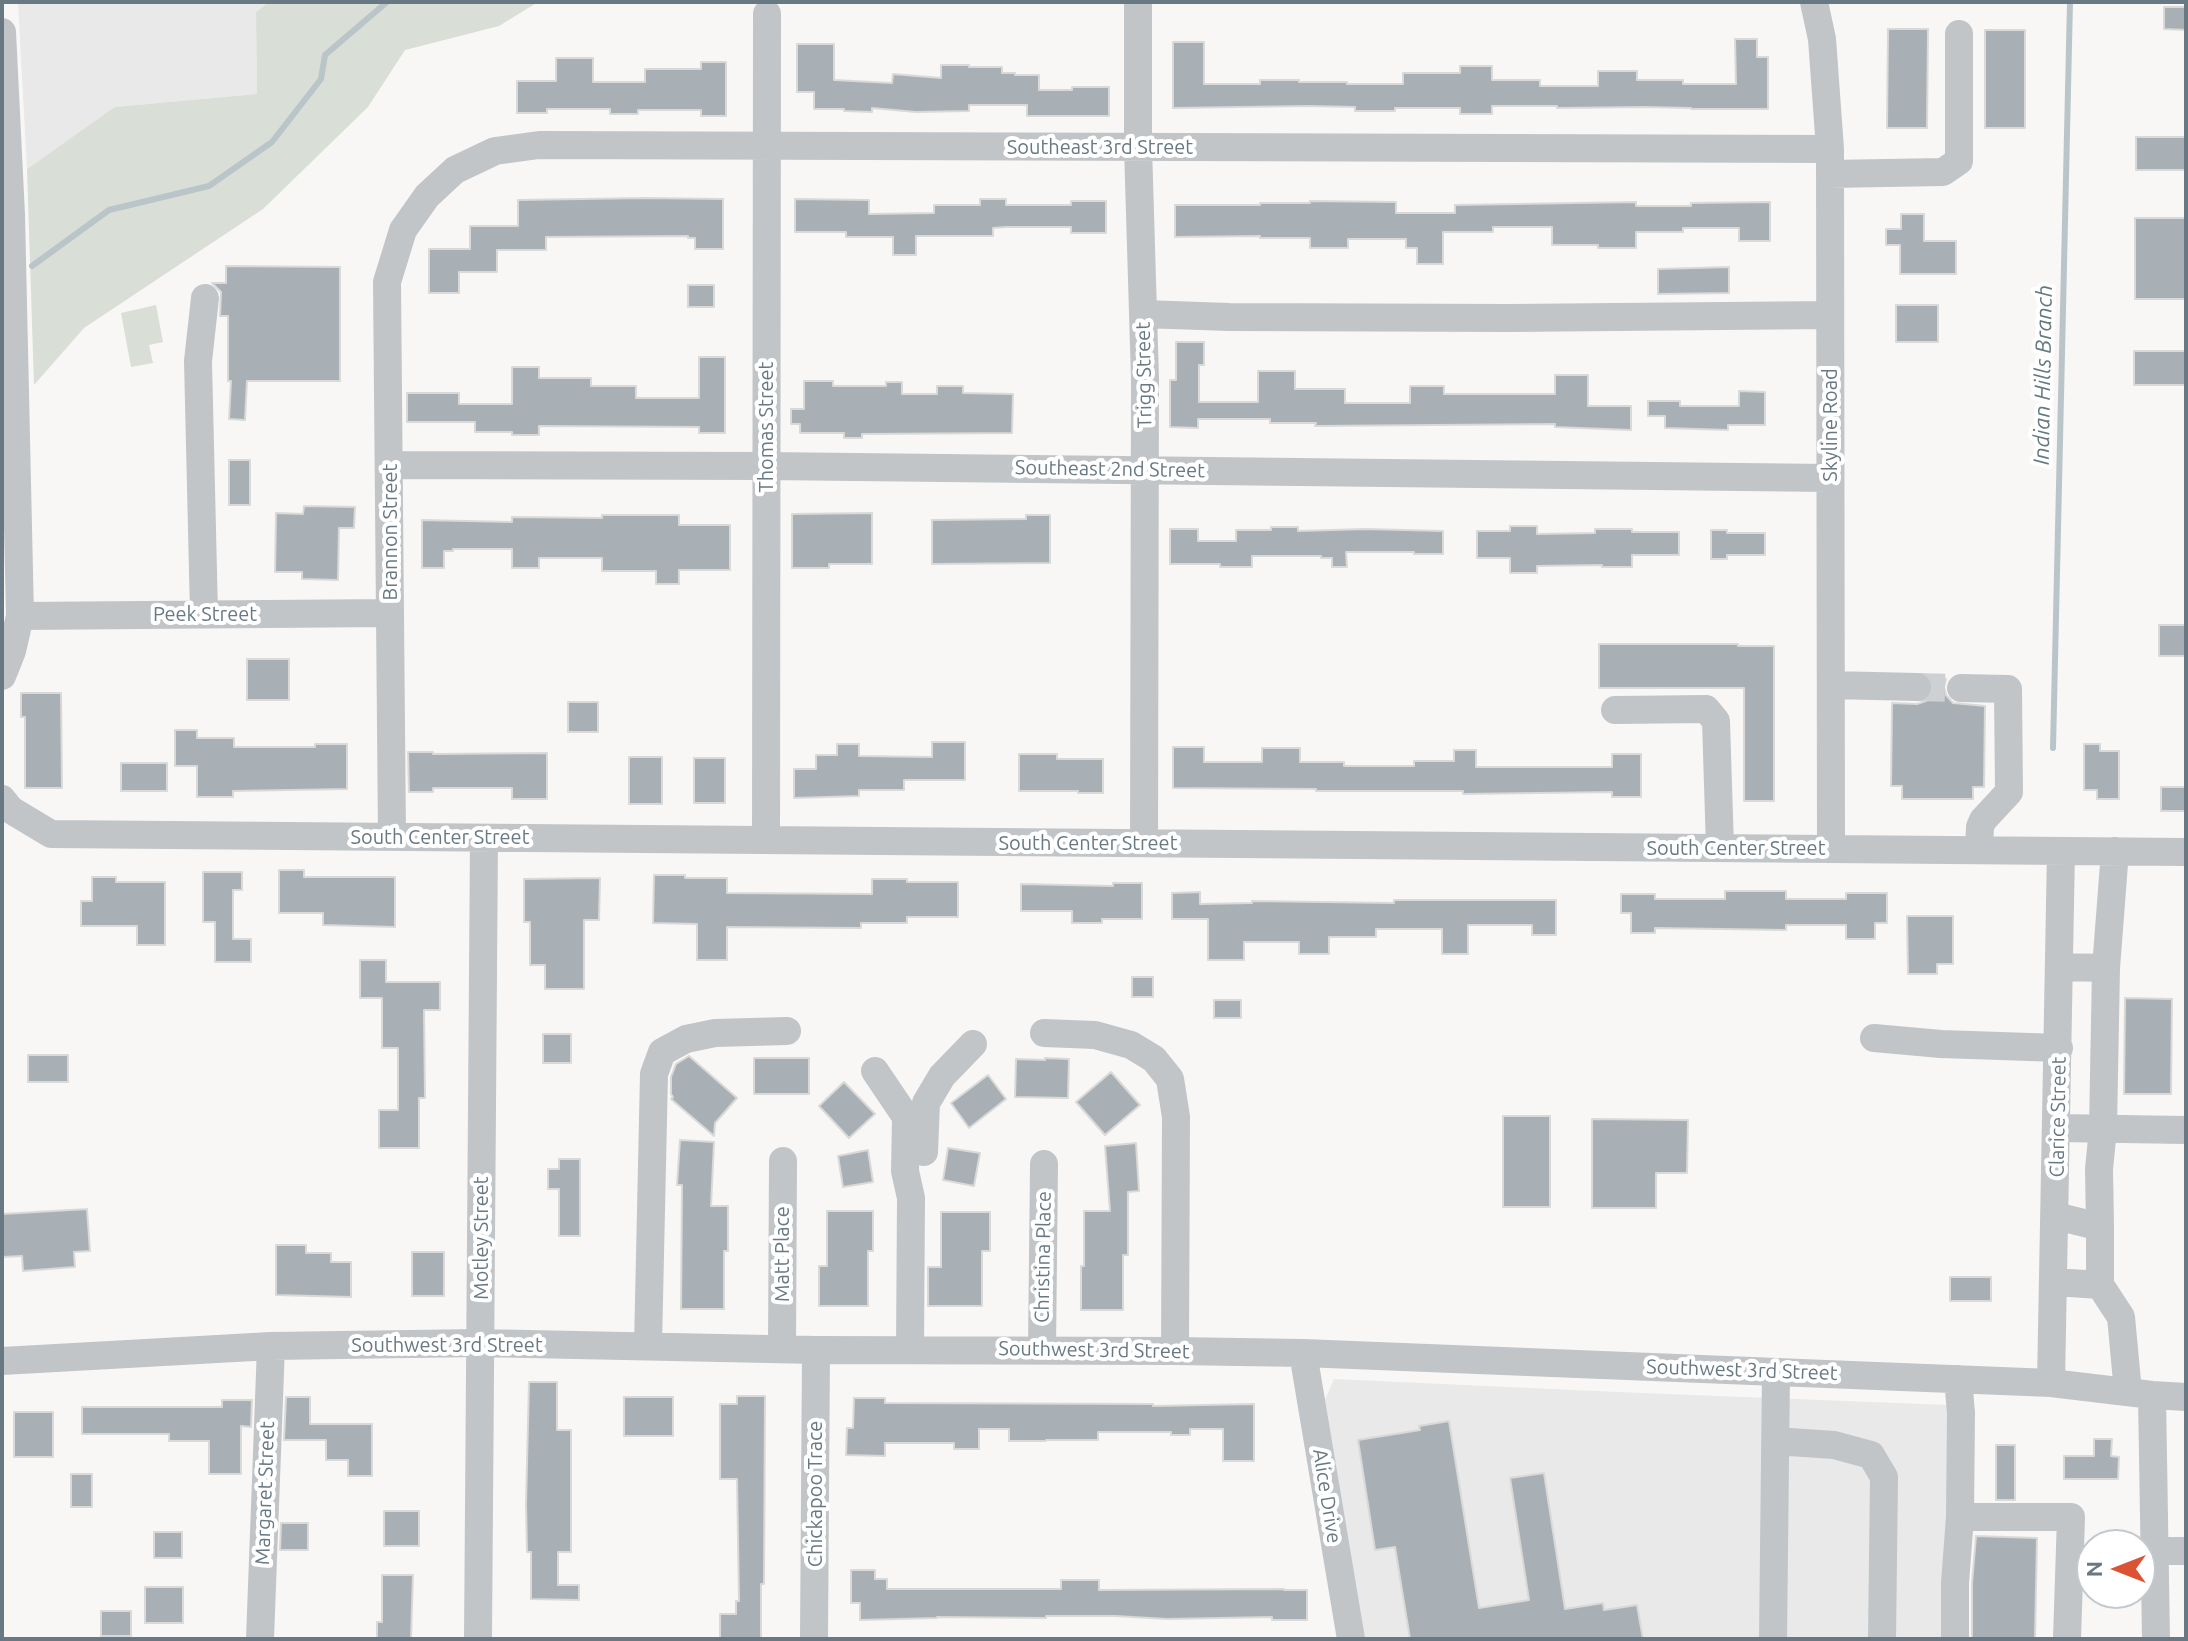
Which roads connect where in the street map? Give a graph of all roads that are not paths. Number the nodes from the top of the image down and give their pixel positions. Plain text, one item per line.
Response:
1 (1138, 2) edge
2 (1814, 2) edge
3 (767, 14) dead end
4 (2, 32) edge
5 (1959, 34) dead end
6 (3, 82) edge
7 (767, 146) junction
8 (1138, 147) junction
9 (1830, 161) junction
10 (7, 216) edge
11 (403, 230) joint
12 (205, 298) dead end
13 (1143, 314) junction
14 (1830, 315) junction
15 (389, 465) junction
16 (766, 466) junction
17 (1145, 470) junction
18 (1830, 478) junction
19 (390, 613) junction
20 (204, 614) junction
21 (20, 616) junction
22 (2, 676) edge
23 (1831, 685) junction
24 (1917, 687) tunnel mouth
25 (1961, 688) tunnel mouth
26 (1615, 710) dead end
27 (2, 799) edge
28 (392, 837) junction
29 (484, 838) junction
30 (766, 840) junction
31 (1144, 843) junction
32 (1720, 848) junction
33 (1831, 849) junction
34 (1979, 850) junction
35 (2061, 851) junction
36 (2115, 851) junction
37 (2186, 852) edge
38 (2060, 967) junction
39 (2106, 968) junction
40 (787, 1031) dead end
41 (1044, 1033) dead end
42 (1874, 1038) dead end
43 (973, 1044) dead end
44 (2059, 1048) junction
45 (875, 1071) dead end
46 (2058, 1128) junction
47 (2103, 1129) junction
48 (2186, 1130) edge
49 (783, 1161) dead end
50 (1044, 1164) dead end
51 (911, 1198) junction
52 (2056, 1216) junction
53 (2100, 1227) junction
54 (2054, 1282) junction
55 (2100, 1285) junction
56 (480, 1343) junction
57 (271, 1346) junction
58 (648, 1346) junction
59 (782, 1348) junction
60 (910, 1349) junction
61 (1042, 1349) junction
62 (816, 1350) junction
63 (1175, 1351) junction
64 (1303, 1353) junction
65 (2, 1361) edge
66 (1776, 1372) junction
67 (1958, 1379) junction
68 (2051, 1383) junction
69 (2140, 1394) junction
70 (2186, 1397) edge
71 (1775, 1441) junction
72 (1960, 1517) junction
73 (2148, 1529) edge
74 (2076, 1536) edge
75 (2186, 1551) edge
76 (2156, 1554) edge
77 (2076, 1585) edge
78 (2154, 1609) edge
79 (260, 1639) edge
80 (478, 1639) edge
81 (814, 1639) edge
82 (1351, 1639) edge
83 (1773, 1639) edge
84 (1882, 1639) edge
85 (1955, 1639) edge
86 (2067, 1639) edge
87 (2156, 1639) edge

1 - 8 street, Trigg Street
2 - 9 street, Skyline Road
3 - 7 street, Thomas Street
4 - 6 street
5 - 9 street, Southeast 3rd Street
6 - 10 street
7 - 8 street, Southeast 3rd Street
7 - 11 street, Southeast 3rd Street
7 - 16 street, Thomas Street
8 - 9 street, Southeast 3rd Street
8 - 13 street, Trigg Street
9 - 14 street, Skyline Road
10 - 21 street
11 - 15 street, Brannon Street
12 - 20 street
13 - 14 street
13 - 17 street, Trigg Street
14 - 18 street, Skyline Road
15 - 16 street, Southeast 2nd Street
15 - 19 street, Brannon Street
16 - 17 street, Southeast 2nd Street
16 - 30 street, Thomas Street
17 - 18 street, Southeast 2nd Street
17 - 31 street, Trigg Street
18 - 23 street, Skyline Road
19 - 20 street, Peek Street
19 - 28 street, Brannon Street
20 - 21 street, Peek Street
21 - 22 street
23 - 24 street
23 - 33 street, Skyline Road
25 - 34 street
26 - 32 street
27 - 28 street, South Center Street
28 - 29 street, South Center Street
29 - 30 street, South Center Street
29 - 56 street, Motley Street
30 - 31 street, South Center Street
31 - 32 street, South Center Street
32 - 33 street, South Center Street
33 - 34 street, South Center Street
34 - 35 street, South Center Street
35 - 36 street, South Center Street
35 - 38 street, Clarice Street
36 - 37 street, South Center Street
36 - 39 street
38 - 39 street
38 - 44 street, Clarice Street
39 - 47 street
40 - 58 street
41 - 63 street
42 - 44 street
43 - 51 street
44 - 46 street, Clarice Street
45 - 51 street
46 - 47 street
46 - 52 street, Clarice Street
47 - 48 street
47 - 53 street
49 - 59 street, Matt Place
50 - 61 street, Christina Place
51 - 60 street
52 - 53 street
52 - 54 street, Clarice Street
53 - 55 street
54 - 55 street
54 - 68 street, Clarice Street
55 - 69 street
56 - 57 street, Southwest 3rd Street
56 - 58 street, Southwest 3rd Street
56 - 80 street, Motley Street
57 - 65 street, Southwest 3rd Street
57 - 79 street, Margaret Street
58 - 59 street, Southwest 3rd Street
59 - 62 street, Southwest 3rd Street
60 - 61 street, Southwest 3rd Street
60 - 62 street, Southwest 3rd Street
61 - 63 street, Southwest 3rd Street
62 - 81 street, Chickapoo Trace
63 - 64 street, Southwest 3rd Street
64 - 66 street, Southwest 3rd Street
64 - 82 street, Alice Drive
66 - 67 street, Southwest 3rd Street
66 - 71 street
67 - 68 street, Southwest 3rd Street
67 - 72 street
68 - 69 street, Southwest 3rd Street
69 - 70 street, Southwest 3rd Street
69 - 73 street
71 - 83 street
71 - 84 street
72 - 74 street
72 - 85 street
75 - 76 street
77 - 86 street
78 - 87 street

